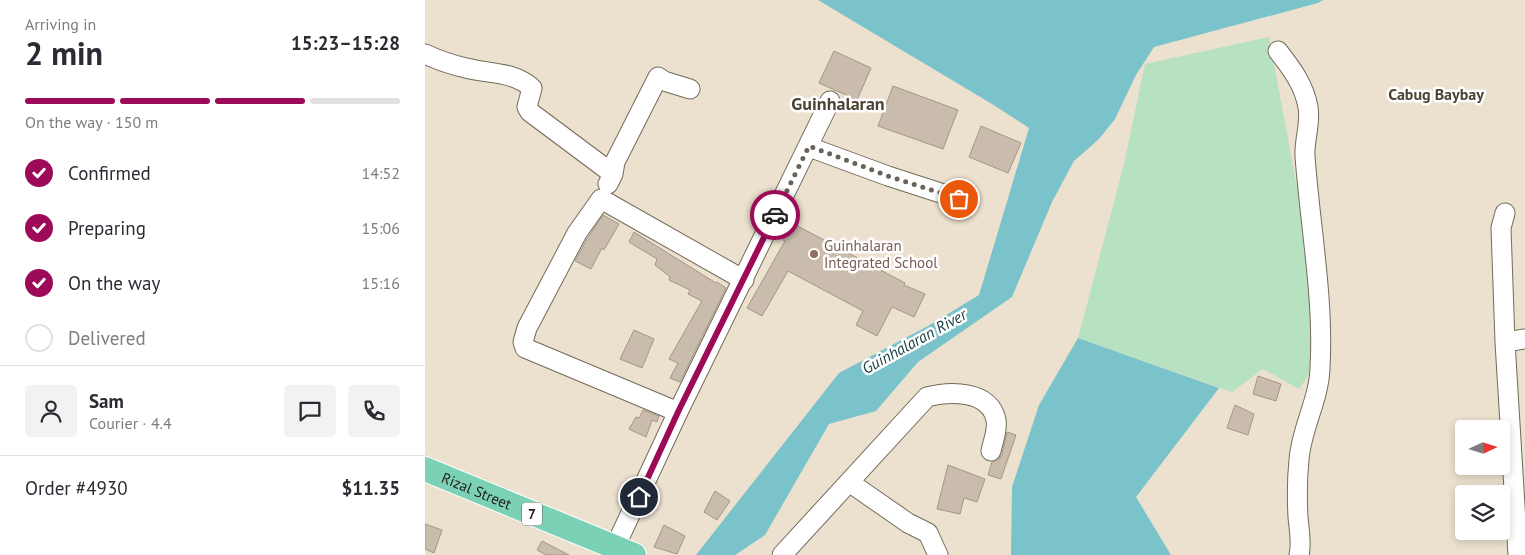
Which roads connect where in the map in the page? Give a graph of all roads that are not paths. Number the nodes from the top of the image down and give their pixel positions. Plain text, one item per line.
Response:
1 (1278, 51) dead end
2 (425, 54) edge
3 (689, 89) dead end
4 (831, 102) dead end
5 (809, 146) junction
6 (613, 174) junction
7 (601, 199) junction
8 (959, 199) dead end
9 (1505, 213) dead end
10 (744, 280) junction
11 (1525, 339) edge
12 (1505, 342) junction
13 (678, 412) junction
14 (991, 451) dead end
15 (427, 471) edge
16 (849, 482) junction
17 (611, 550) edge
18 (782, 555) edge
19 (938, 555) edge
20 (1299, 555) edge
21 (1518, 555) edge

1 - 20 street
2 - 6 street
3 - 6 street
4 - 5 street
5 - 8 street
5 - 10 street
6 - 7 street
7 - 10 street
7 - 13 street
9 - 12 street
10 - 13 street
11 - 12 street
12 - 21 street
13 - 17 street
14 - 16 street
15 - 17 main road, Rizal Street / 7
16 - 18 street
16 - 19 street

